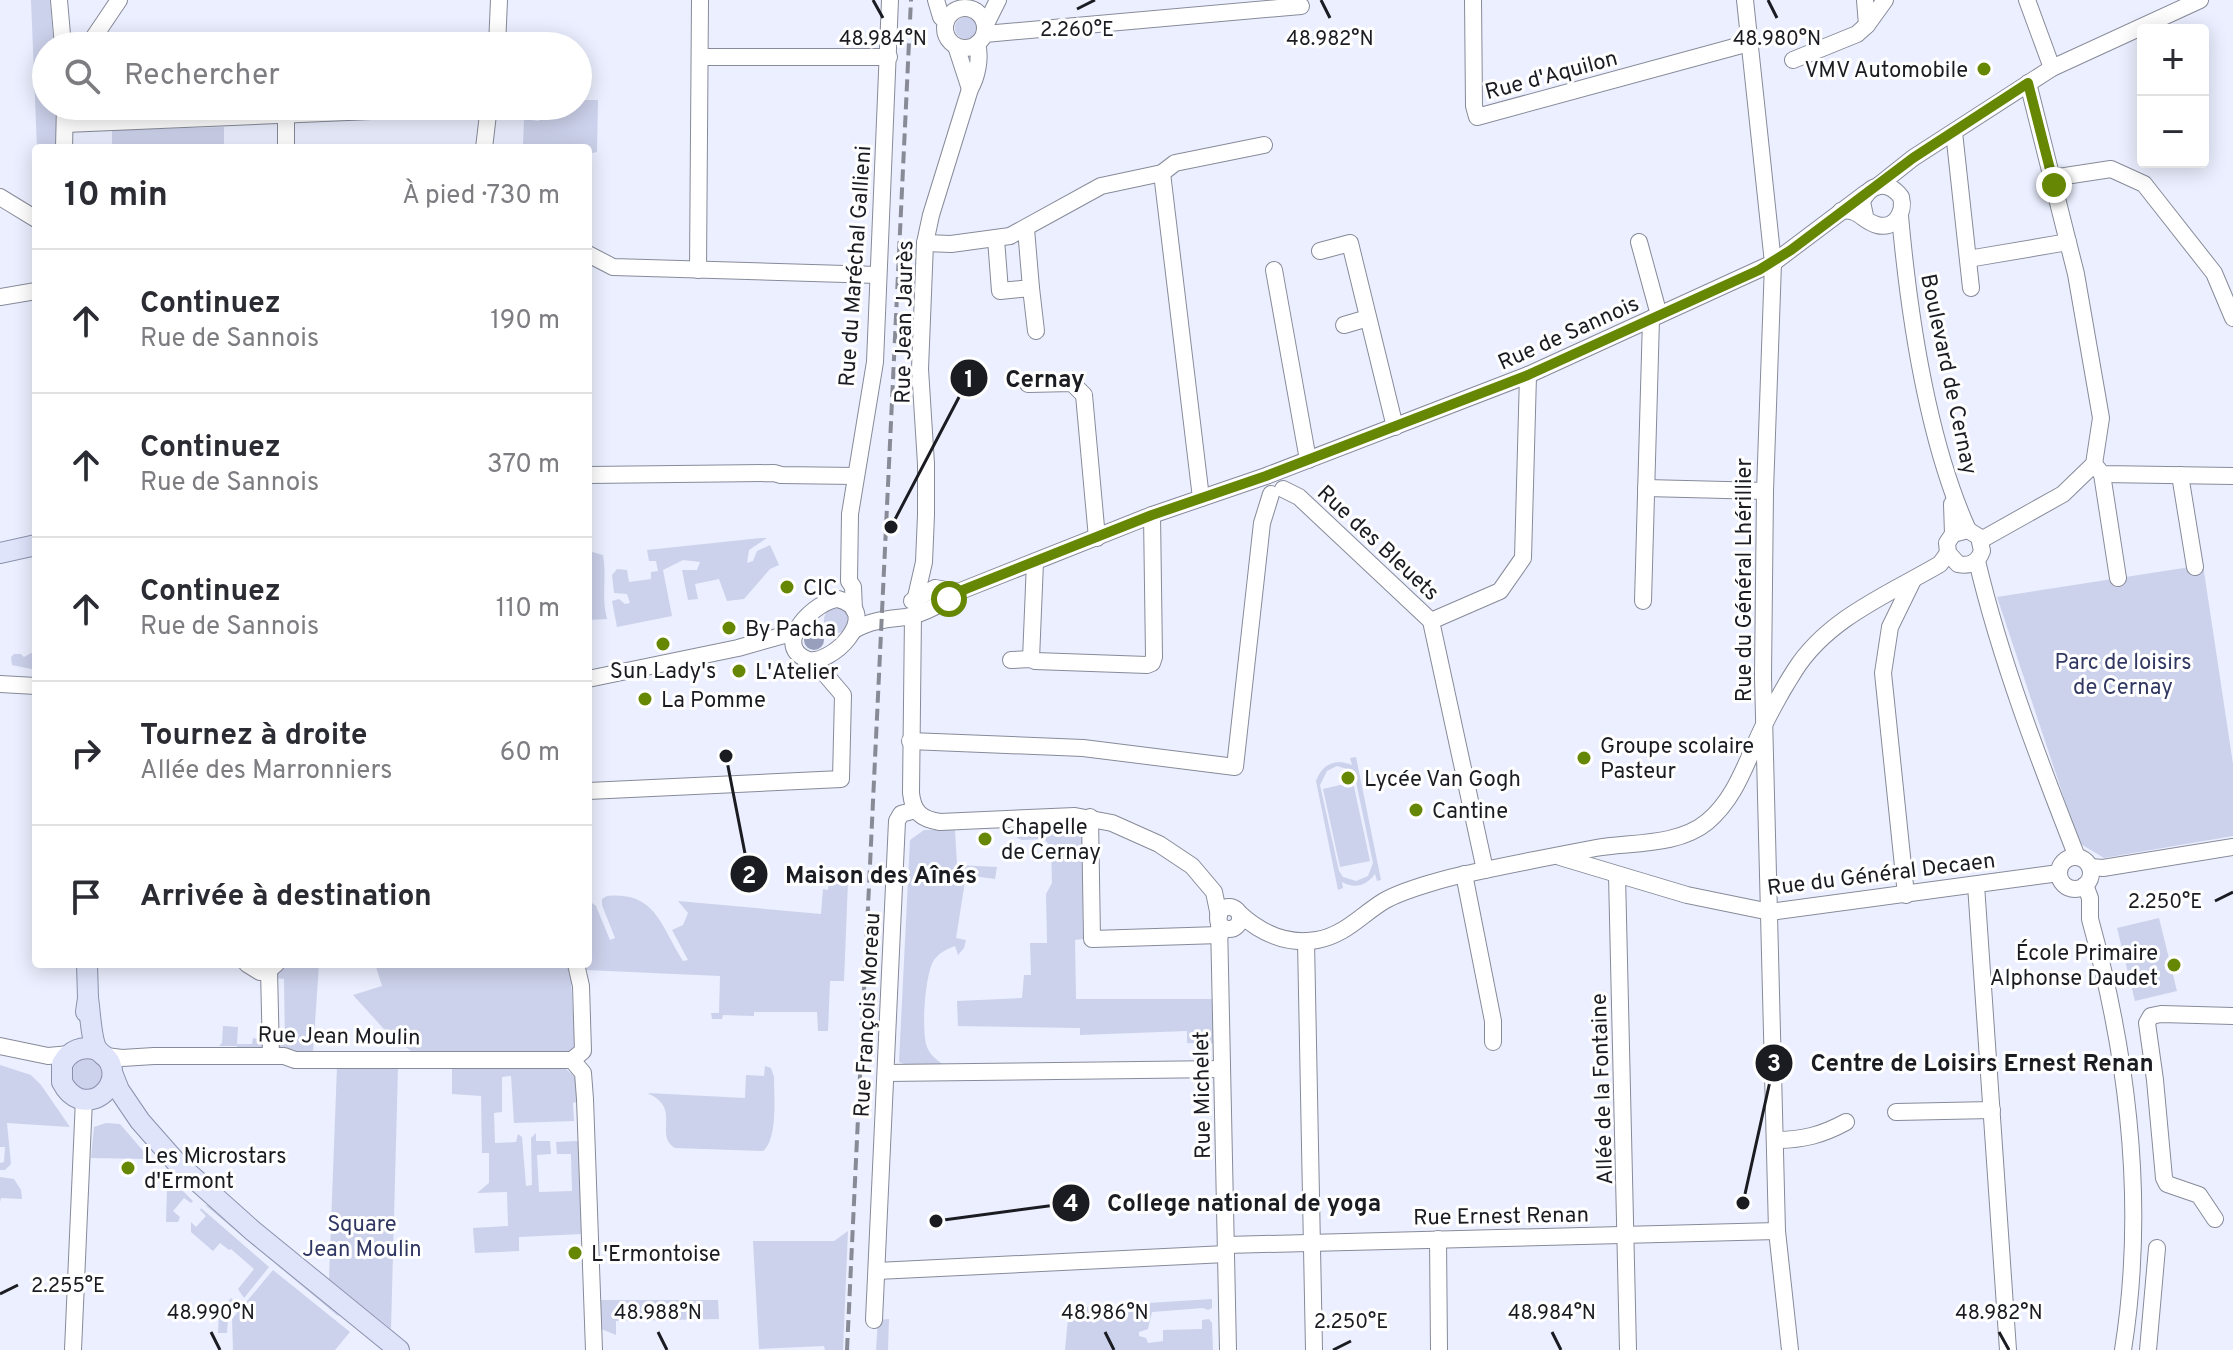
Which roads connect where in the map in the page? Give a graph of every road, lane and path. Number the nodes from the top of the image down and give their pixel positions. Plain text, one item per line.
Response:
1 (59, 0) edge
2 (119, 0) edge
3 (499, 0) edge
4 (700, 0) edge
5 (890, 0) edge
6 (936, 0) edge
7 (998, 0) edge
8 (1473, 0) edge
9 (1745, 0) edge
10 (1865, 0) edge
11 (1885, 0) edge
12 (2027, 0) edge
13 (2200, 0) edge
14 (980, 4) edge
15 (1301, 6) dead end
16 (946, 21) junction
17 (1867, 25) junction
18 (62, 32) edge
19 (97, 32) edge
20 (498, 32) edge
21 (982, 35) junction
22 (1749, 43) junction
23 (956, 46) junction
24 (700, 57) junction
25 (889, 57) junction
26 (1793, 60) dead end
27 (2052, 68) junction
28 (2028, 83) junction
29 (970, 89) junction
30 (65, 120) edge
31 (153, 120) edge
32 (286, 120) edge
33 (487, 120) edge
34 (65, 124) junction
35 (1954, 132) junction
36 (64, 144) edge
37 (286, 144) edge
38 (484, 144) edge
39 (1933, 144) junction
40 (1264, 145) dead end
41 (1162, 173) junction
42 (2052, 178) junction
43 (1873, 189) junction
44 (0, 197) edge
45 (1901, 197) junction
46 (1841, 211) junction
47 (1865, 216) junction
48 (1900, 216) junction
49 (32, 217) edge
50 (1881, 226) junction
51 (1026, 229) junction
52 (996, 239) junction
53 (1639, 242) dead end
54 (2068, 242) junction
55 (925, 243) junction
56 (1320, 251) dead end
57 (592, 256) edge
58 (1968, 259) junction
59 (1904, 262) junction
60 (1773, 263) junction
61 (698, 270) junction
62 (1274, 270) dead end
63 (2214, 273) junction
64 (878, 275) junction
65 (2233, 276) edge
66 (1031, 288) junction
67 (1971, 288) dead end
68 (32, 292) edge
69 (0, 297) edge
70 (1655, 317) junction
71 (1368, 318) junction
72 (2233, 318) edge
73 (1344, 325) dead end
74 (1036, 331) dead end
75 (1528, 375) junction
76 (1028, 384) dead end
77 (1395, 427) junction
78 (1302, 462) junction
79 (2098, 469) junction
80 (592, 475) edge
81 (2180, 475) junction
82 (855, 476) junction
83 (2233, 476) edge
84 (1274, 484) junction
85 (1646, 488) junction
86 (1765, 491) junction
87 (1201, 498) junction
88 (1152, 515) junction
89 (1967, 535) junction
90 (1097, 538) junction
91 (32, 546) edge
92 (0, 553) edge
93 (1956, 561) junction
94 (1035, 562) junction
95 (2195, 567) dead end
96 (2118, 578) dead end
97 (1913, 580) junction
98 (849, 581) junction
99 (958, 592) junction
100 (831, 600) junction
101 (1643, 601) dead end
102 (920, 603) junction
103 (855, 617) junction
104 (1431, 621) junction
105 (795, 632) junction
106 (1031, 659) junction
107 (819, 660) junction
108 (1011, 660) dead end
109 (592, 678) edge
110 (6, 684) edge
111 (32, 686) edge
112 (32, 694) edge
113 (1765, 723) junction
114 (910, 741) junction
115 (592, 791) edge
116 (915, 810) junction
117 (1090, 817) junction
118 (2233, 847) edge
119 (1558, 856) junction
120 (2073, 864) junction
121 (1485, 870) junction
122 (1464, 874) junction
123 (1617, 875) junction
124 (1218, 883) dead end
125 (1976, 885) junction
126 (2080, 887) junction
127 (1906, 895) junction
128 (1770, 912) junction
129 (1227, 921) junction
130 (1306, 941) junction
131 (87, 968) edge
132 (273, 968) edge
133 (577, 968) edge
134 (88, 998) junction
135 (2233, 1016) edge
136 (1493, 1042) dead end
137 (6, 1048) edge
138 (72, 1052) junction
139 (271, 1056) junction
140 (105, 1060) junction
141 (572, 1060) junction
142 (1222, 1069) junction
143 (886, 1073) junction
144 (62, 1082) junction
145 (92, 1098) junction
146 (1992, 1110) junction
147 (1896, 1112) dead end
148 (140, 1121) junction
149 (1846, 1122) dead end
150 (1775, 1140) junction
151 (2215, 1219) dead end
152 (1777, 1231) junction
153 (1627, 1234) junction
154 (1438, 1239) junction
155 (1313, 1242) junction
156 (2157, 1248) dead end
157 (1226, 1249) junction
158 (877, 1271) junction
159 (874, 1320) dead end
160 (73, 1350) edge
161 (399, 1350) edge
162 (594, 1350) edge
163 (1228, 1350) edge
164 (1314, 1350) edge
165 (1439, 1350) edge
166 (1628, 1350) edge
167 (1790, 1350) edge
168 (2008, 1350) edge
169 (2123, 1350) edge
170 (2148, 1350) edge

1 - 18 street
2 - 19 street
3 - 20 street
4 - 24 street
5 - 25 street, Rue du Maréchal Gallieni
6 - 16 street
7 - 21 street, Rue Jean Jaurès
8 - 22 street, Rue d'Aquilon
9 - 22 street, Rue du Général Lhérillier
10 - 17 street
11 - 17 street
12 - 27 street
13 - 27 street, Rue de Sannois
14 - 16 street
14 - 21 street
15 - 21 street
16 - 23 street
17 - 26 street
21 - 23 street
21 - 29 street, Rue Jean Jaurès
22 - 60 street, Rue du Général Lhérillier
23 - 29 street
24 - 25 street
24 - 61 street
25 - 64 street, Rue du Maréchal Gallieni
27 - 28 street, Rue de Sannois
28 - 35 street, Rue de Sannois
28 - 42 street
29 - 55 street, Rue Jean Jaurès
30 - 34 street
31 - 34 street
32 - 37 street
33 - 38 street
34 - 36 street
35 - 39 street, Rue de Sannois
35 - 58 street
39 - 43 street, Rue de Sannois
39 - 45 street, Rue de Sannois
40 - 41 street
41 - 51 street
41 - 87 street
42 - 54 street
42 - 63 street
43 - 45 street
43 - 46 street, Rue de Sannois
43 - 47 street
44 - 49 street
45 - 48 street
46 - 47 street
46 - 60 street, Rue de Sannois
47 - 50 street
48 - 50 street
48 - 59 street, Boulevard de Cernay
50 - 59 street, Boulevard de Cernay
51 - 52 street
51 - 66 street
52 - 55 street
52 - 66 street
53 - 70 street
54 - 58 street
54 - 79 street
55 - 102 street, Rue Jean Jaurès
56 - 71 street
57 - 61 street
58 - 67 street
59 - 89 street, Boulevard de Cernay
60 - 70 street, Rue de Sannois
60 - 86 street, Rue du Général Lhérillier
61 - 64 street
62 - 78 street
63 - 65 street
63 - 72 street
64 - 82 street, Rue du Maréchal Gallieni
66 - 74 street
68 - 69 street
70 - 75 street, Rue de Sannois
70 - 85 street
71 - 73 street
71 - 77 street
75 - 77 street, Rue de Sannois
75 - 104 street
76 - 90 street
77 - 78 street, Rue de Sannois
78 - 84 street, Rue de Sannois
79 - 81 street
79 - 89 street
79 - 96 street
80 - 82 street
81 - 83 street
81 - 95 street
82 - 98 street, Rue du Maréchal Gallieni
84 - 87 street
84 - 104 street, Rue des Bleuets
84 - 114 street
85 - 86 street
85 - 101 street
86 - 113 street, Rue du Général Lhérillier
87 - 88 street
88 - 90 street
88 - 106 street
89 - 93 street
89 - 93 street
90 - 94 street
91 - 92 main road
93 - 97 street
93 - 120 street
94 - 99 street
94 - 106 street
97 - 113 street
97 - 127 street
98 - 100 street
98 - 103 street, Rue du Maréchal Gallieni
99 - 102 street
99 - 102 street
100 - 103 street
100 - 105 street
102 - 103 street
102 - 114 street
103 - 107 street
104 - 121 street, Rue des Bleuets
105 - 107 street
105 - 109 street
106 - 108 street
107 - 115 street
110 - 111 street
110 - 112 street
113 - 119 street, Rue du Général Lhérillier
113 - 128 street
114 - 116 street
116 - 117 street
116 - 143 street, Rue François Moreau
117 - 129 street
117 - 129 street, Rue du Général Decaen
118 - 120 street, Rue du Général Decaen
119 - 121 street, Rue du Général Decaen
119 - 123 street, Rue du Général Decaen
120 - 125 street, Rue du Général Decaen
120 - 126 street
120 - 126 street
121 - 122 street, Rue du Général Decaen
122 - 130 street, Rue du Général Decaen
122 - 136 street
123 - 128 street, Rue du Général Decaen
123 - 153 street, Allée de la Fontaine
124 - 129 street
125 - 127 street, Rue du Général Decaen
125 - 146 street
126 - 169 street
127 - 128 street, Rue du Général Decaen
128 - 150 street
129 - 130 street, Rue du Général Decaen
129 - 142 street, Rue Michelet
130 - 155 street
131 - 134 main road
132 - 139 street
133 - 141 street
134 - 138 main road
134 - 140 main road
135 - 151 street
137 - 138 street
137 - 144 street
138 - 140 main road
138 - 144 main road
139 - 140 street, Rue Jean Moulin
139 - 141 street, Rue Jean Moulin
140 - 145 main road
140 - 148 main road
141 - 162 street
142 - 143 street
142 - 157 street, Rue Michelet
143 - 158 street, Rue François Moreau
144 - 145 main road
145 - 148 main road
145 - 160 street
146 - 147 street
146 - 168 street
148 - 161 main road
149 - 150 street
150 - 152 street
152 - 153 street, Rue Ernest Renan
152 - 167 street
153 - 154 street, Rue Ernest Renan
153 - 166 street, Allée de la Fontaine
154 - 155 street, Rue Ernest Renan
154 - 165 street
155 - 157 street, Rue Ernest Renan
155 - 164 street
156 - 170 street
157 - 158 street, Rue Ernest Renan
157 - 163 street, Rue Michelet
158 - 159 street

